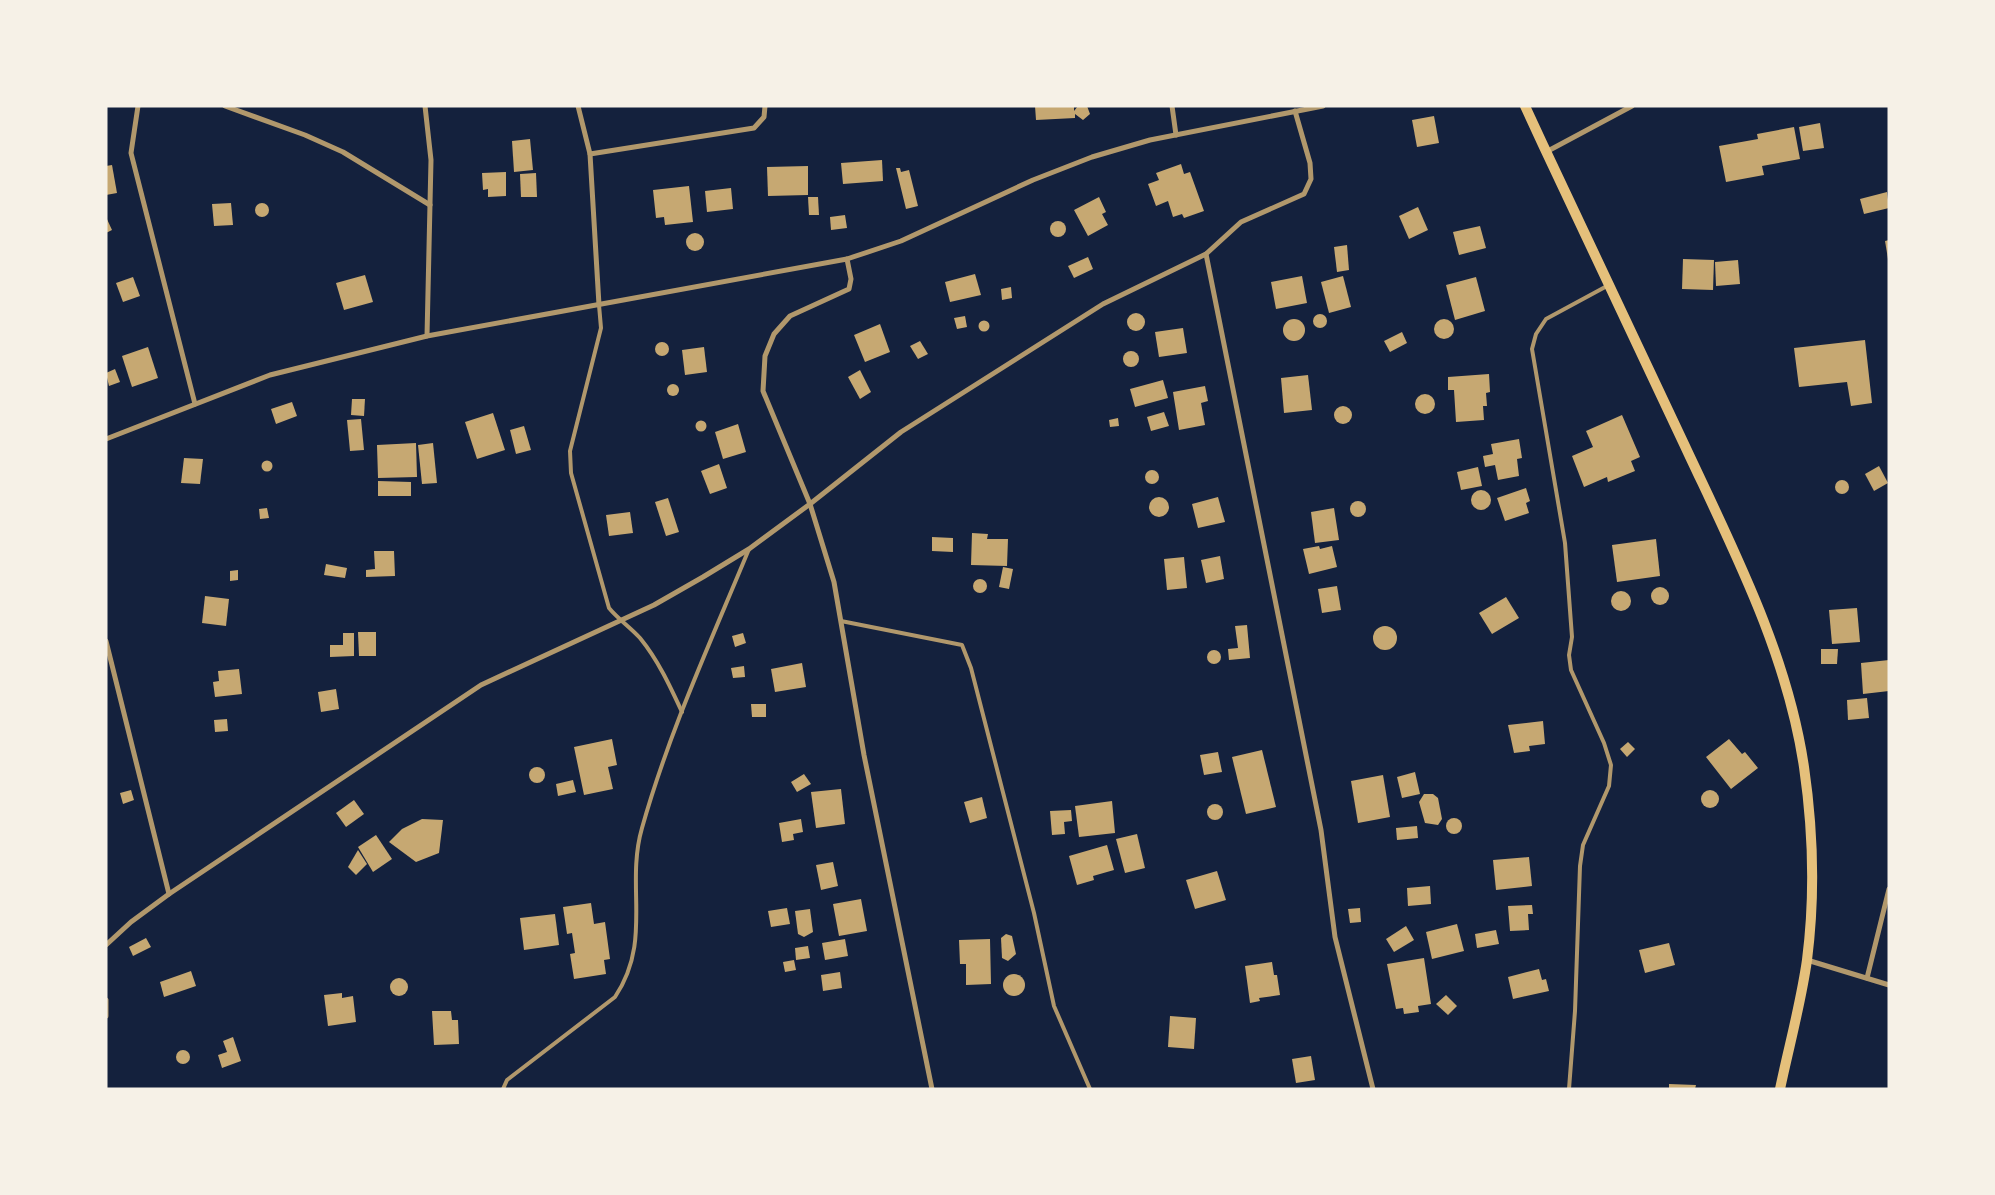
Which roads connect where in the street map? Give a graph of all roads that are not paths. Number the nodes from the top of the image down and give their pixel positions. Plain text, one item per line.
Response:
1 (138, 106) edge
2 (226, 106) edge
3 (425, 106) edge
4 (578, 106) edge
5 (765, 106) edge
6 (1172, 106) edge
7 (1323, 106) edge
8 (1526, 106) edge
9 (1632, 106) edge
10 (1295, 111) junction
11 (1176, 136) junction
12 (1546, 152) junction
13 (590, 154) junction
14 (430, 205) junction
15 (1206, 254) junction
16 (847, 259) junction
17 (1609, 285) junction
18 (599, 305) junction
19 (427, 336) junction
20 (195, 404) junction
21 (106, 439) edge
22 (810, 504) junction
23 (749, 549) junction
24 (620, 621) junction
25 (841, 621) junction
26 (106, 642) edge
27 (682, 712) junction
28 (1889, 888) edge
29 (169, 894) junction
30 (106, 945) edge
31 (1807, 960) junction
32 (1867, 978) junction
33 (1889, 985) edge
34 (106, 1000) edge
35 (106, 1016) edge
36 (503, 1089) edge
37 (932, 1089) edge
38 (1090, 1089) edge
39 (1374, 1089) edge
40 (1569, 1089) edge
41 (1780, 1089) edge

1 - 20 street
2 - 14 street
3 - 14 street
4 - 13 street
5 - 13 street
6 - 11 street
7 - 10 street
8 - 12 main road
9 - 12 street
10 - 11 street
10 - 15 street
11 - 16 street
12 - 17 main road
13 - 18 street
14 - 19 street
15 - 22 street
15 - 39 street
16 - 18 street
16 - 22 street
17 - 31 main road
17 - 40 lane
18 - 19 street
18 - 24 lane
19 - 20 street
20 - 21 street
22 - 23 street
22 - 25 street
23 - 24 street
23 - 27 lane
24 - 27 lane
24 - 29 street
25 - 37 street
25 - 38 lane
26 - 29 street
27 - 36 lane
28 - 32 street
29 - 30 street
31 - 32 street
31 - 41 main road
32 - 33 street
34 - 35 street

